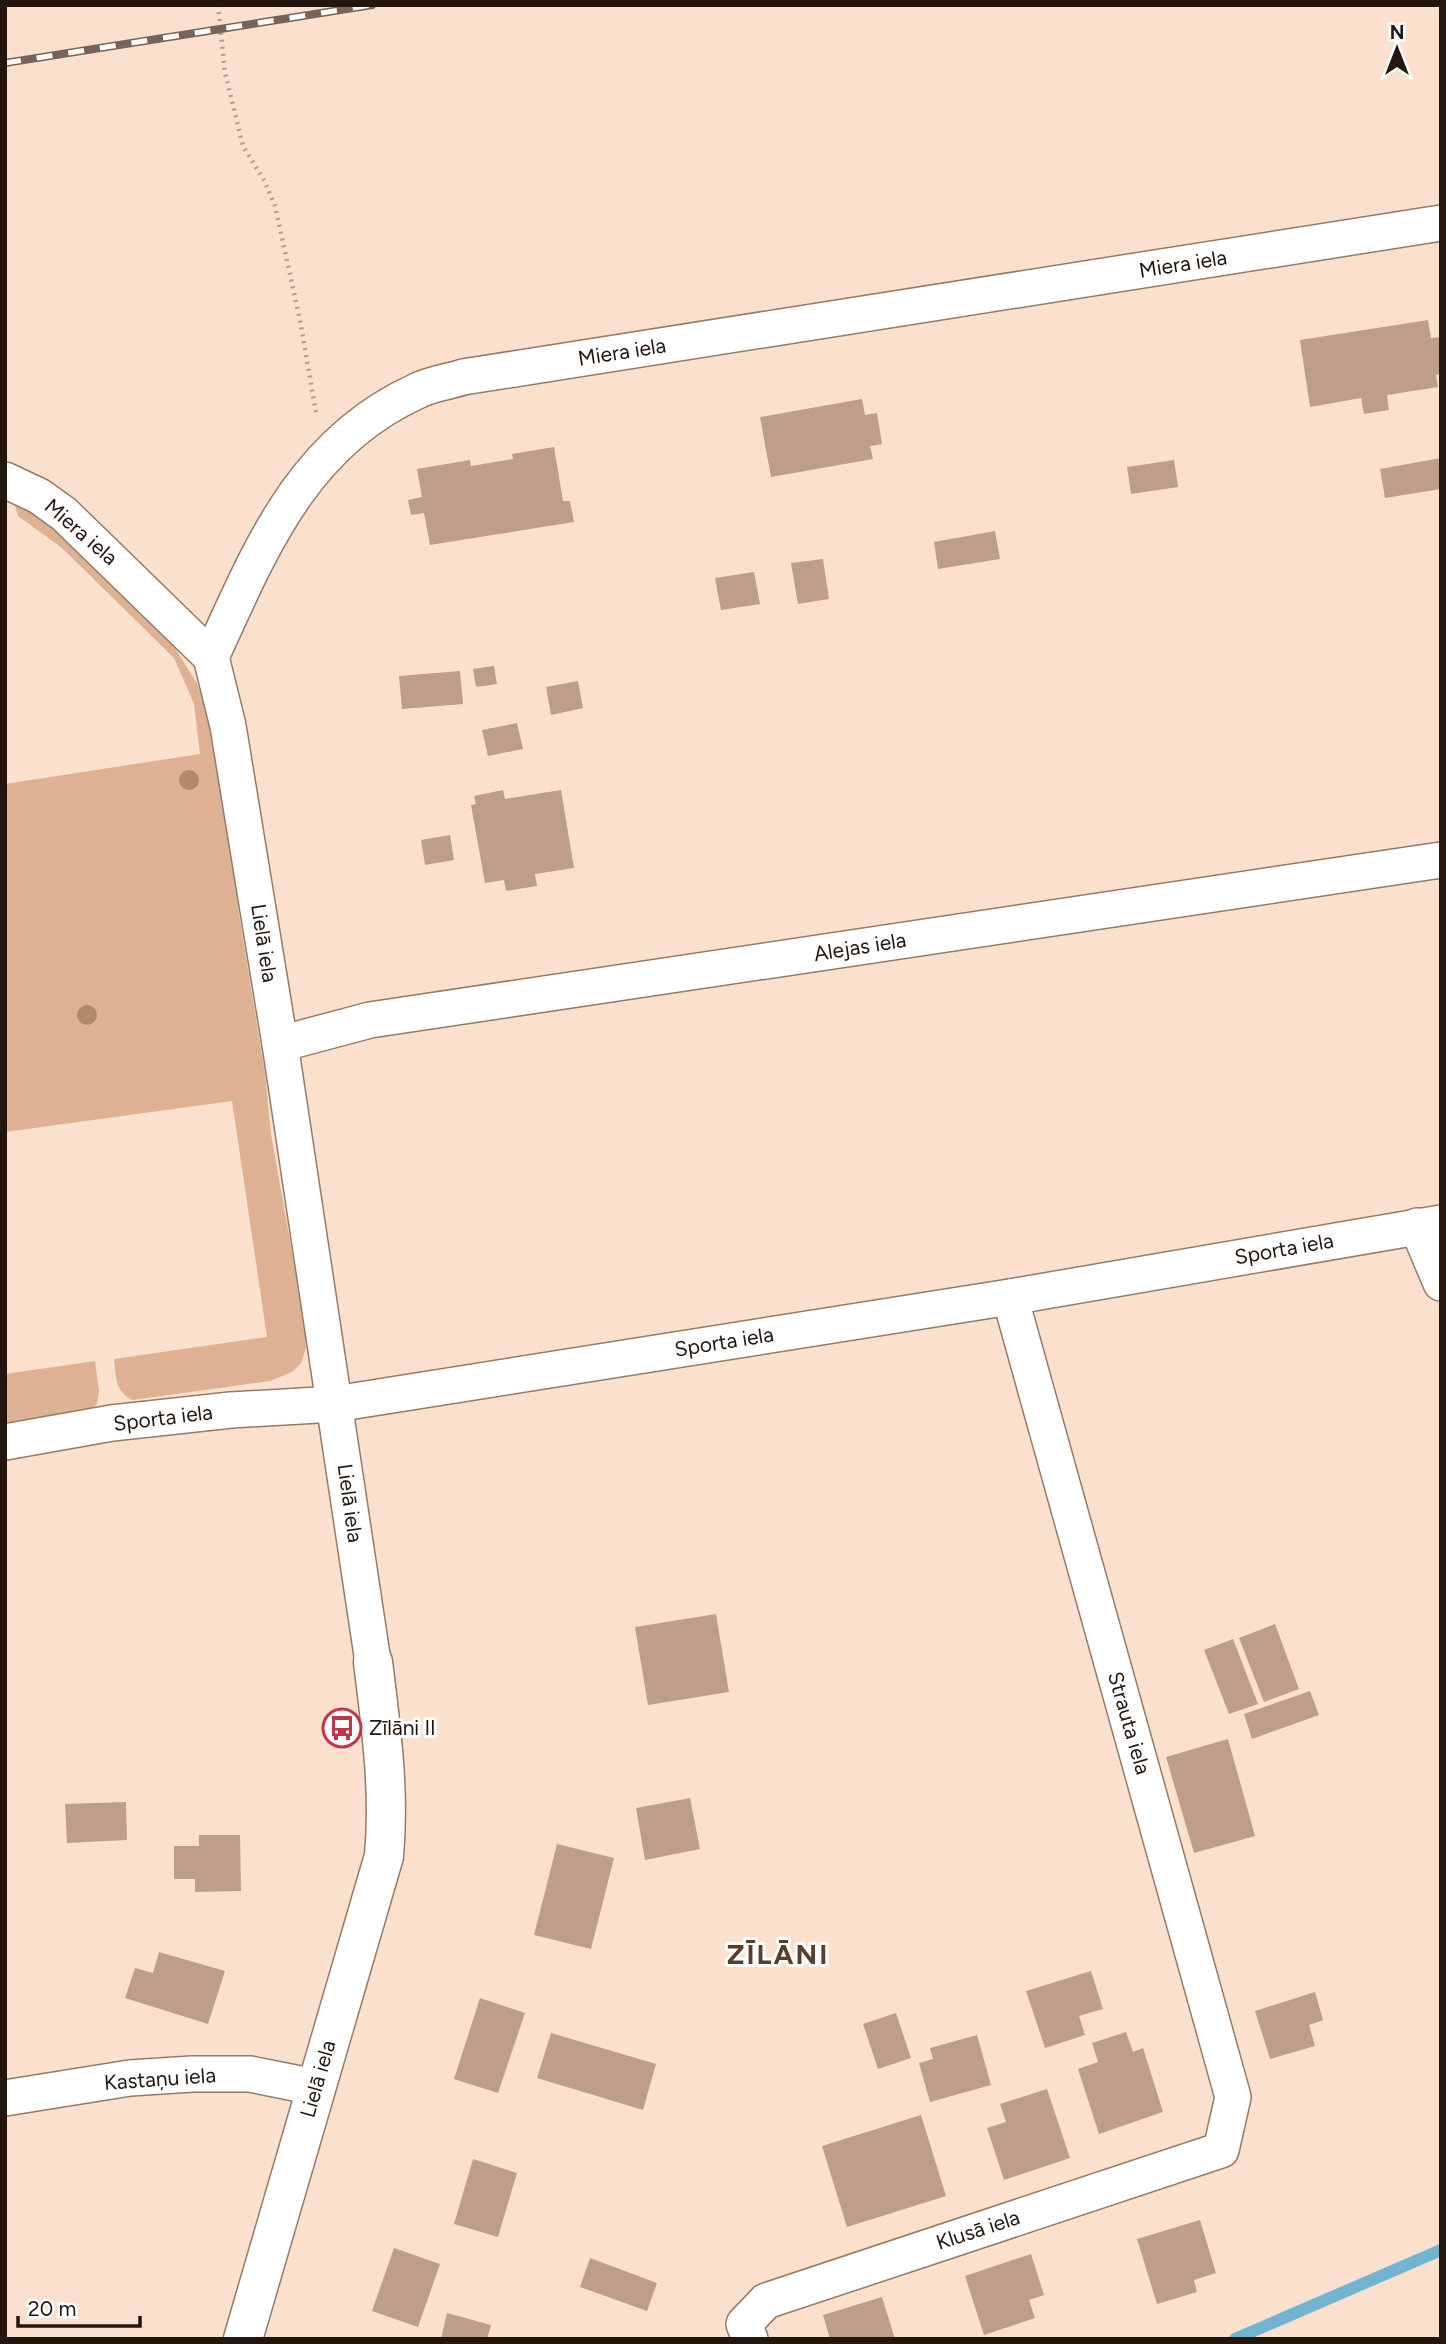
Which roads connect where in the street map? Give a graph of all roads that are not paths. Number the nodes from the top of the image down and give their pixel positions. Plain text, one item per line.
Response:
1 (1441, 223) edge
2 (5, 480) edge
3 (211, 657) junction
4 (1441, 860) edge
5 (280, 1044) junction
6 (1429, 1225) edge
7 (1441, 1283) edge
8 (1010, 1297) junction
9 (335, 1404) junction
10 (5, 1442) edge
11 (373, 1662) joint
12 (315, 2087) junction
13 (5, 2098) edge
14 (1221, 2150) joint
15 (747, 2332) edge
16 (243, 2339) edge

1 - 3 street, Miera iela
2 - 3 street, Miera iela
3 - 5 street, Lielā iela
4 - 5 street, Alejas iela
5 - 9 street, Lielā iela
6 - 7 street
6 - 8 street, Sporta iela
8 - 9 street, Sporta iela
8 - 14 street, Strauta iela
9 - 10 street, Sporta iela
9 - 11 street, Lielā iela
11 - 12 street, Lielā iela
12 - 13 street, Kastaņu iela
12 - 16 street, Lielā iela
14 - 15 street, Klusā iela

